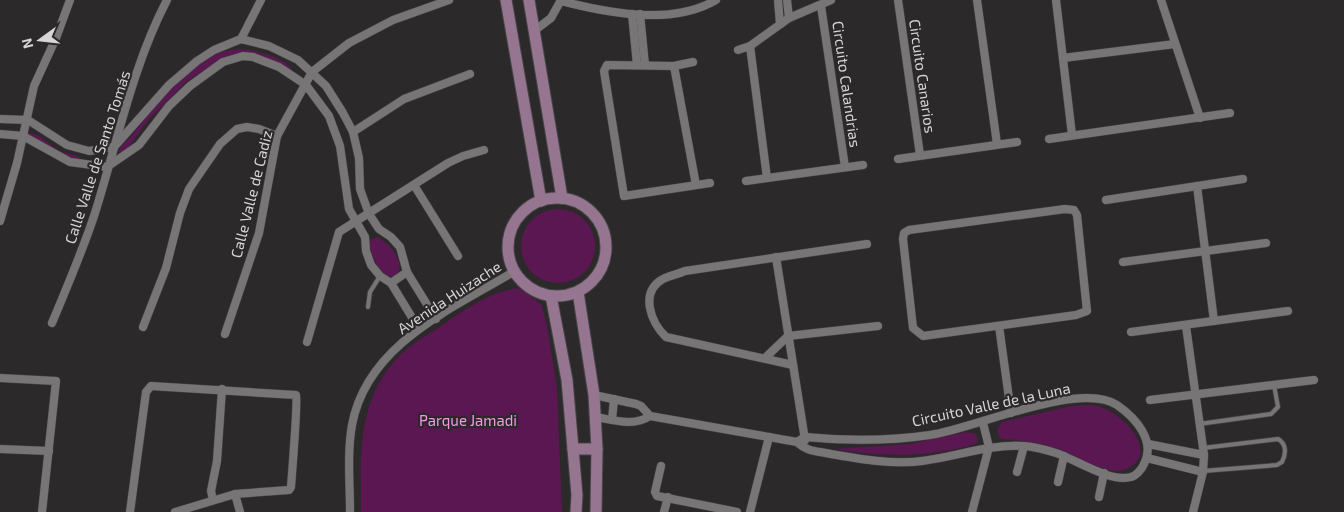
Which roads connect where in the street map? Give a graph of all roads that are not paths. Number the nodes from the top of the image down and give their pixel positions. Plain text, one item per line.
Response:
1 (70, 0) edge
2 (167, 0) edge
3 (260, 0) edge
4 (449, 0) edge
5 (506, 0) edge
6 (529, 0) edge
7 (716, 0) edge
8 (778, 0) edge
9 (787, 0) edge
10 (831, 0) edge
11 (898, 0) edge
12 (977, 0) edge
13 (1056, 0) edge
14 (1161, 0) edge
15 (561, 1) edge
16 (821, 6) junction
17 (636, 14) junction
18 (790, 18) junction
19 (780, 24) junction
20 (534, 30) junction
21 (241, 39) junction
22 (1175, 44) junction
23 (750, 46) junction
24 (738, 50) dead end
25 (1064, 58) junction
26 (694, 62) dead end
27 (641, 65) junction
28 (674, 66) junction
29 (312, 72) junction
30 (470, 74) dead end
31 (306, 85) junction
32 (1230, 113) dead end
33 (1200, 118) junction
34 (0, 119) edge
35 (28, 120) junction
36 (353, 132) junction
37 (0, 134) edge
38 (1072, 135) junction
39 (23, 136) junction
40 (276, 136) junction
41 (1049, 139) dead end
42 (1017, 142) dead end
43 (997, 144) junction
44 (114, 147) junction
45 (484, 150) dead end
46 (920, 155) junction
47 (898, 159) dead end
48 (863, 165) dead end
49 (106, 167) junction
50 (845, 167) junction
51 (767, 178) junction
52 (1243, 179) dead end
53 (746, 181) dead end
54 (710, 184) dead end
55 (414, 185) junction
56 (696, 185) junction
57 (1197, 186) junction
58 (562, 198) junction
59 (1106, 200) dead end
60 (541, 201) junction
61 (369, 214) junction
62 (0, 221) edge
63 (356, 221) junction
64 (378, 229) junction
65 (365, 237) junction
66 (1266, 243) dead end
67 (867, 244) dead end
68 (1204, 251) junction
69 (458, 256) dead end
70 (776, 257) junction
71 (1123, 262) dead end
72 (515, 271) junction
73 (407, 272) junction
74 (380, 276) junction
75 (391, 282) junction
76 (578, 292) junction
77 (551, 296) junction
78 (368, 307) dead end
79 (1288, 311) dead end
80 (436, 319) junction
81 (1214, 321) junction
82 (52, 322) dead end
83 (878, 326) dead end
84 (999, 326) junction
85 (1186, 326) junction
86 (143, 328) dead end
87 (420, 329) junction
88 (1131, 332) dead end
89 (226, 334) dead end
90 (788, 336) junction
91 (307, 342) dead end
92 (765, 358) junction
93 (793, 365) junction
94 (0, 378) edge
95 (1314, 380) dead end
96 (1274, 385) junction
97 (222, 389) junction
98 (594, 395) junction
99 (1196, 396) junction
100 (614, 399) junction
101 (1150, 400) dead end
102 (1011, 413) junction
103 (650, 416) junction
104 (595, 417) junction
105 (612, 420) junction
106 (983, 423) junction
107 (1199, 424) junction
108 (769, 437) junction
109 (805, 437) junction
110 (797, 442) junction
111 (1148, 444) junction
112 (1024, 446) junction
113 (988, 447) junction
114 (0, 449) edge
115 (573, 449) junction
116 (597, 449) junction
117 (805, 450) junction
118 (49, 451) junction
119 (1203, 452) junction
120 (1064, 456) junction
121 (1148, 458) junction
122 (661, 466) dead end
123 (1017, 472) dead end
124 (1203, 472) junction
125 (1104, 473) junction
126 (1058, 482) dead end
127 (235, 494) junction
128 (668, 497) junction
129 (1099, 497) dead end
130 (213, 500) junction
131 (42, 512) edge
132 (130, 512) edge
133 (175, 512) edge
134 (240, 512) edge
135 (350, 512) edge
136 (576, 512) edge
137 (596, 512) edge
138 (664, 512) edge
139 (737, 512) edge
140 (750, 512) edge
141 (972, 512) edge
142 (1193, 512) edge

1 - 35 street
2 - 44 street, Calle Valle de Santo Tomás
3 - 21 street
4 - 29 street, Calle Valle de Cadiz
5 - 60 street
6 - 20 street
7 - 17 street
8 - 19 street
9 - 18 street
10 - 16 street, Circuito Calandrias
11 - 46 street, Circuito Canarios
12 - 43 street
13 - 25 street
14 - 22 street
15 - 17 street
15 - 20 street
16 - 18 street, Circuito Calandrias
16 - 50 street, Circuito Calandrias
17 - 27 street
18 - 19 street, Circuito Calandrias
19 - 23 street, Circuito Calandrias
20 - 58 street
21 - 29 street
21 - 44 street
22 - 25 street
22 - 33 street
23 - 24 street, Circuito Calandrias
23 - 51 street
25 - 38 street
26 - 28 street
27 - 28 street
27 - 56 street
28 - 56 street
29 - 31 street, Calle Valle de Cadiz
29 - 36 street
30 - 36 street
31 - 40 street, Calle Valle de Cadiz
31 - 49 street
31 - 63 street
32 - 33 street
33 - 38 street
34 - 35 street
35 - 39 street
35 - 44 street
36 - 61 street
37 - 39 street
38 - 41 street
39 - 49 street
39 - 62 street
40 - 86 street
40 - 89 street, Calle Valle de Cadiz
42 - 43 street, Circuito Canarios
43 - 46 street, Circuito Canarios
44 - 49 street, Calle Valle de Santo Tomás
45 - 55 street
46 - 47 street, Circuito Canarios
48 - 50 street, Circuito Calandrias
49 - 82 street, Calle Valle de Santo Tomás
50 - 51 street, Circuito Calandrias
51 - 53 street, Circuito Calandrias
52 - 57 street
54 - 56 street
55 - 61 street
55 - 69 street
57 - 59 street
57 - 68 street
58 - 60 street
58 - 76 street
60 - 72 street
61 - 63 street
61 - 64 street
63 - 65 street
63 - 91 street
64 - 65 street
64 - 73 street
65 - 74 street
66 - 68 street
67 - 70 street
68 - 71 street
68 - 81 street
70 - 90 street
70 - 92 street
72 - 77 street
72 - 80 street, Avenida Huizache
73 - 75 street
73 - 80 street
74 - 75 street
74 - 78 lane
75 - 87 street
76 - 77 street
76 - 98 street
77 - 115 street
79 - 81 street
80 - 87 street, Avenida Huizache
81 - 85 street
83 - 90 street
84 - 84 street
84 - 102 street
85 - 88 street
85 - 99 street
87 - 135 street, Avenida Huizache
90 - 92 street
90 - 93 street
92 - 93 street
93 - 109 street
94 - 118 street
95 - 96 street
96 - 99 street
96 - 107 lane
97 - 127 street
97 - 130 street
97 - 132 street
98 - 100 street
98 - 104 street
99 - 101 street
99 - 107 street
100 - 103 street
100 - 105 street
102 - 106 street, Circuito Valle de la Luna
102 - 111 street, Circuito Valle de la Luna
103 - 105 street
103 - 108 street
104 - 105 street
104 - 116 street
106 - 109 street, Circuito Valle de la Luna
106 - 113 street
107 - 119 street
108 - 110 street
108 - 140 street
109 - 110 street
109 - 117 street
110 - 117 street
111 - 119 street
111 - 121 street, Circuito Valle de la Luna
112 - 113 street
112 - 120 street
112 - 123 street
113 - 117 street
113 - 141 street
114 - 118 street
115 - 116 street
115 - 136 street
116 - 137 street
118 - 131 street
119 - 124 street
119 - 124 lane
120 - 125 street
120 - 126 street
121 - 124 street
121 - 125 street
122 - 128 street
124 - 142 street
125 - 129 street
127 - 130 street
127 - 134 street
128 - 138 street
128 - 139 street
130 - 133 street

